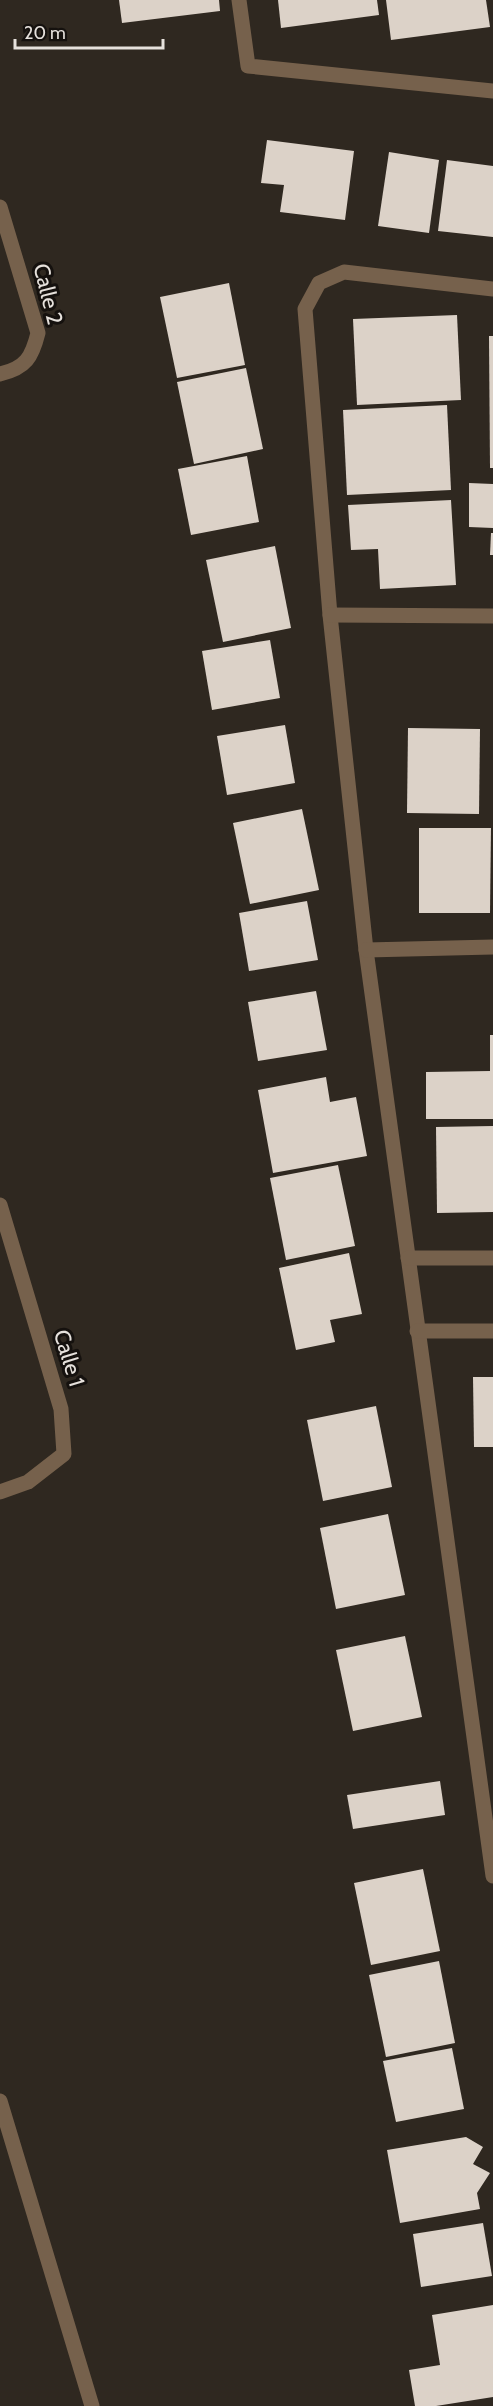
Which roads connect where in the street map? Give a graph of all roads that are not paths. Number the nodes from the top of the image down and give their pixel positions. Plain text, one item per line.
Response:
1 (239, 0) edge
2 (493, 91) edge
3 (0, 207) edge
4 (493, 289) edge
5 (0, 374) edge
6 (330, 615) junction
7 (493, 616) edge
8 (493, 946) edge
9 (366, 950) junction
10 (0, 1205) edge
11 (408, 1258) junction
12 (493, 1258) edge
13 (417, 1331) junction
14 (493, 1331) edge
15 (0, 1492) edge
16 (493, 1876) edge
17 (0, 2101) edge
18 (92, 2406) edge

1 - 2 street
3 - 5 street, Calle 2
4 - 6 street
6 - 7 street
6 - 9 street
8 - 9 street
9 - 11 street
10 - 15 street, Calle 1
11 - 12 street
11 - 13 street
13 - 14 street
13 - 16 street
17 - 18 street

